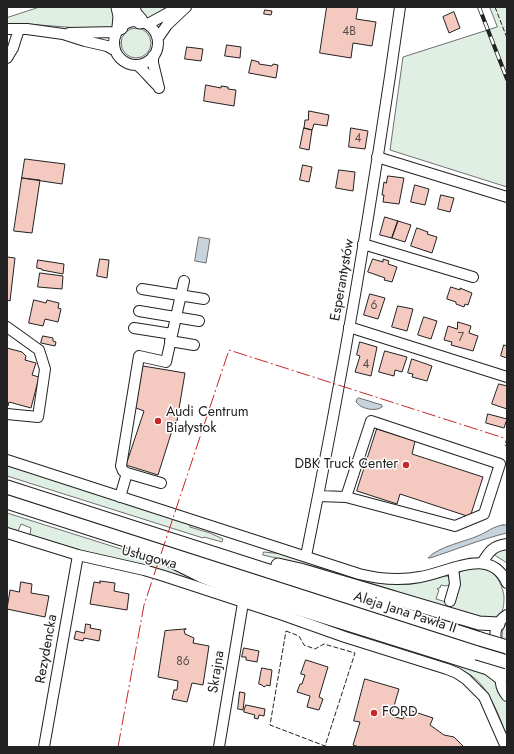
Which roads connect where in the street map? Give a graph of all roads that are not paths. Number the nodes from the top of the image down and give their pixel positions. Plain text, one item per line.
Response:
1 (119, 7) edge
2 (132, 7) edge
3 (179, 7) edge
4 (186, 7) edge
5 (400, 7) edge
6 (144, 22) junction
7 (18, 29) junction
8 (118, 29) junction
9 (7, 30) edge
10 (63, 34) junction
11 (158, 38) junction
12 (114, 50) junction
13 (153, 56) junction
14 (7, 58) edge
15 (137, 65) junction
16 (377, 157) junction
17 (507, 197) edge
18 (363, 244) junction
19 (473, 277) dead end
20 (184, 281) dead end
21 (142, 289) dead end
22 (180, 295) junction
23 (204, 299) dead end
24 (139, 311) dead end
25 (176, 318) junction
26 (199, 321) dead end
27 (7, 327) edge
28 (349, 327) junction
29 (134, 328) dead end
30 (171, 338) junction
31 (194, 345) dead end
32 (507, 377) edge
33 (7, 414) edge
34 (7, 460) edge
35 (504, 463) edge
36 (127, 473) junction
37 (161, 483) dead end
38 (7, 487) edge
39 (318, 496) junction
40 (120, 497) junction
41 (346, 497) junction
42 (7, 502) edge
43 (7, 533) edge
44 (139, 544) junction
45 (507, 544) edge
46 (78, 555) junction
47 (306, 556) junction
48 (235, 559) junction
49 (482, 563) junction
50 (453, 568) junction
51 (507, 583) edge
52 (450, 601) dead end
53 (243, 602) junction
54 (507, 615) edge
55 (498, 624) junction
56 (507, 647) edge
57 (507, 662) edge
58 (500, 677) junction
59 (507, 696) edge
60 (44, 747) edge
61 (219, 747) edge
62 (506, 747) edge

1 - 8 highway
2 - 6 highway
3 - 6 street
4 - 11 street
5 - 16 street, Esperantystów
6 - 8 street
6 - 11 street
7 - 9 street
7 - 10 street
7 - 14 street
8 - 10 street
8 - 12 street
10 - 12 street
11 - 13 street
12 - 15 street
13 - 15 street
13 - 15 street
16 - 17 street
16 - 18 street, Esperantystów
18 - 19 street
18 - 28 street, Esperantystów
20 - 22 street
21 - 22 street
22 - 23 street
22 - 25 street
24 - 25 street
25 - 26 street
25 - 30 street
27 - 33 street
28 - 32 street
28 - 39 street, Esperantystów
29 - 30 street
30 - 31 street
30 - 36 street
34 - 40 street
35 - 41 street
35 - 41 street
36 - 37 street
36 - 40 street
38 - 48 main road
39 - 41 street
39 - 47 street, Esperantystów
40 - 47 street
42 - 44 main road
43 - 46 street, Usługowa
44 - 57 main road, Aleja Jana Pawła II, bridge
44 - 58 main road
45 - 49 street
46 - 53 street, Usługowa
46 - 60 street, Rezydencka
47 - 50 street
48 - 55 main road
48 - 56 main road, Aleja Jana Pawła II, bridge
49 - 50 street
49 - 51 street
50 - 52 street
53 - 61 street, Skrajna
53 - 62 street, Usługowa
54 - 55 street
55 - 58 street
58 - 59 street

